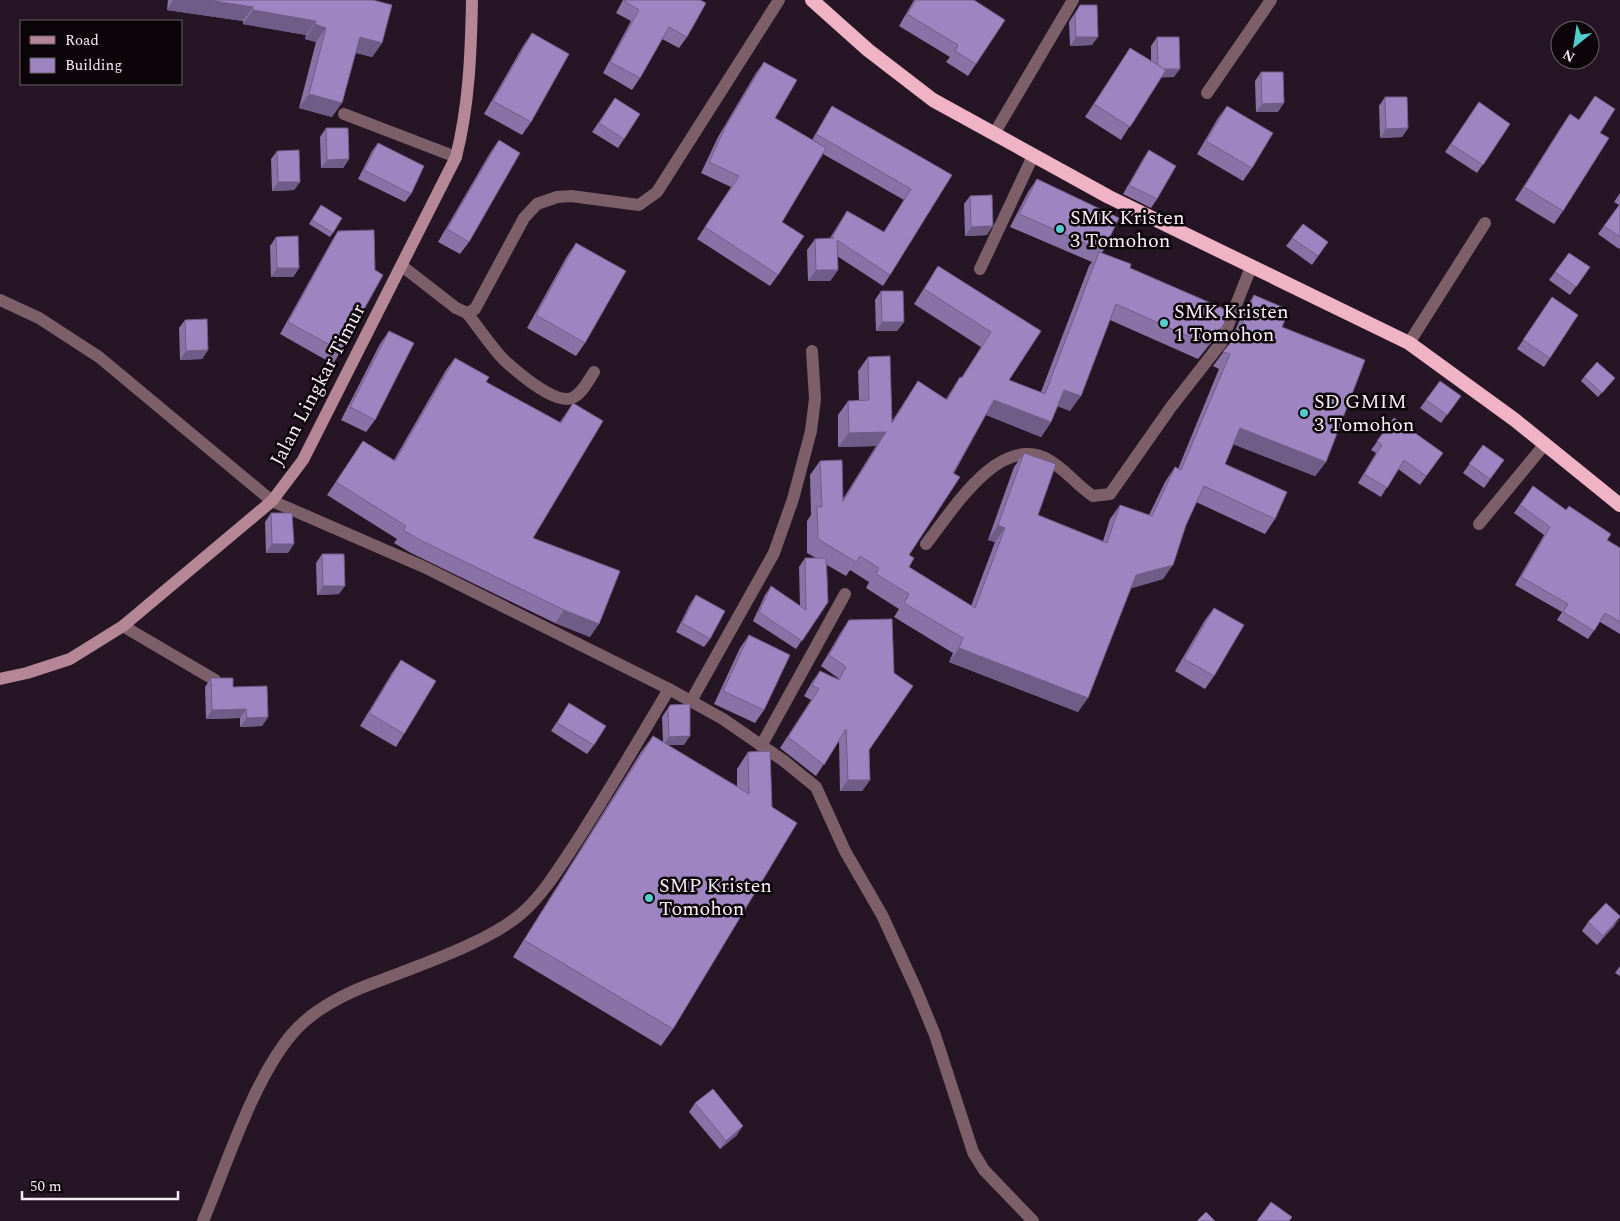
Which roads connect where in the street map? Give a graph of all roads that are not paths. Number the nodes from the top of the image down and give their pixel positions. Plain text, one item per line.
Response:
1 (472, 0) edge
2 (779, 0) edge
3 (812, 0) edge
4 (1073, 0) edge
5 (1271, 0) edge
6 (1207, 93) dead end
7 (344, 114) edge
8 (994, 134) junction
9 (1033, 156) junction
10 (456, 157) junction
11 (1484, 223) dead end
12 (402, 266) junction
13 (1251, 267) junction
14 (980, 269) dead end
15 (0, 300) edge
16 (467, 312) junction
17 (1409, 343) junction
18 (812, 351) dead end
19 (594, 372) dead end
20 (1546, 444) junction
21 (272, 501) junction
22 (1620, 504) edge
23 (1479, 524) dead end
24 (926, 544) edge
25 (846, 594) dead end
26 (123, 626) junction
27 (0, 679) edge
28 (216, 680) edge
29 (670, 689) junction
30 (691, 701) junction
31 (761, 746) junction
32 (203, 1221) edge
33 (1034, 1221) edge

1 - 10 main road, Jalan Lingkar Timur
2 - 16 street
3 - 8 highway
4 - 8 street
5 - 6 street
7 - 10 street
8 - 9 highway
9 - 13 highway
9 - 14 street
10 - 12 main road, Jalan Lingkar Timur
11 - 17 street
12 - 16 street
12 - 21 main road, Jalan Lingkar Timur
13 - 17 highway
13 - 24 street
15 - 21 street
16 - 19 street
17 - 20 highway
18 - 30 street
20 - 22 highway
20 - 23 street
21 - 26 main road, Jalan Lingkar Timur
21 - 29 street
25 - 31 street
26 - 27 main road, Jalan Lingkar Timur
26 - 28 street
29 - 30 street
29 - 32 street
30 - 31 street
31 - 33 street

